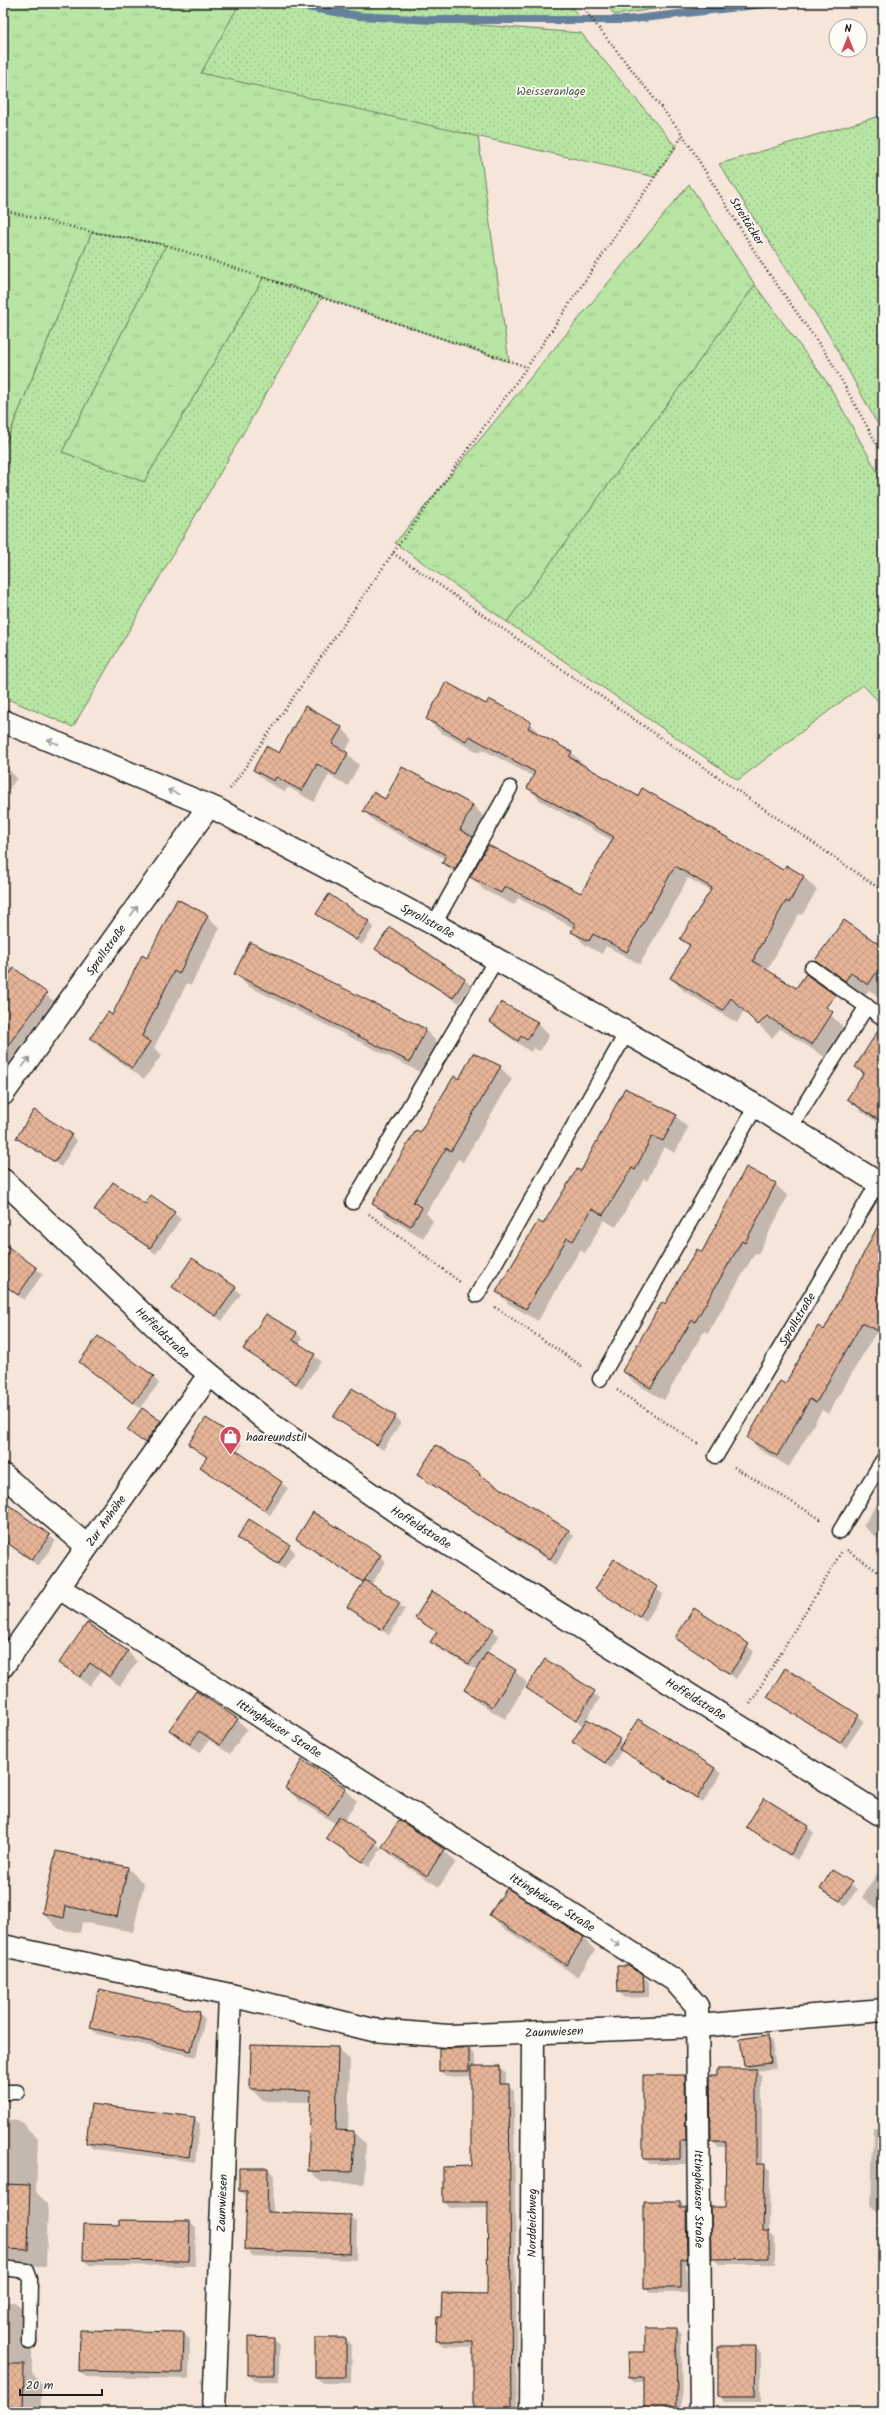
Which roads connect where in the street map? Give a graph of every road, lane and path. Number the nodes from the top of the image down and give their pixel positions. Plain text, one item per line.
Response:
1 (583, 3) edge
2 (683, 135) junction
3 (3, 210) edge
4 (527, 367) junction
5 (883, 455) edge
6 (393, 552) junction
7 (3, 721) edge
8 (510, 788) dead end
9 (212, 808) junction
10 (883, 891) edge
11 (434, 924) junction
12 (497, 958) junction
13 (812, 968) dead end
14 (867, 1006) junction
15 (883, 1018) edge
16 (627, 1032) junction
17 (3, 1094) edge
18 (756, 1106) junction
19 (790, 1128) junction
20 (3, 1180) edge
21 (880, 1185) edge
22 (353, 1202) joint
23 (477, 1295) joint
24 (209, 1374) junction
25 (600, 1379) dead end
26 (716, 1456) joint
27 (883, 1460) edge
28 (3, 1475) edge
29 (840, 1531) joint
30 (87, 1546) junction
31 (883, 1575) edge
32 (59, 1588) junction
33 (3, 1666) edge
34 (737, 1725) junction
35 (883, 1816) edge
36 (3, 1946) edge
37 (230, 1995) junction
38 (883, 2010) edge
39 (698, 2026) junction
40 (533, 2033) junction
41 (3, 2092) edge
42 (17, 2092) dead end
43 (3, 2268) edge
44 (29, 2342) dead end
45 (214, 2412) edge
46 (531, 2412) edge
47 (701, 2412) edge

1 - 2 path, Streitäcker
2 - 4 path
2 - 5 path, Streitäcker
3 - 4 path
4 - 6 path
6 - 9 path
6 - 10 path
9 -> 7 street, Sprollstraße
8 - 11 lane
9 - 11 street, Sprollstraße
17 -> 9 street, Sprollstraße
11 - 12 street, Sprollstraße
12 - 16 street, Sprollstraße
12 - 22 lane
13 - 14 lane
14 - 15 lane
14 - 19 lane
16 - 18 street, Sprollstraße
16 - 23 lane
18 - 19 street, Sprollstraße
18 - 25 lane
19 - 21 street, Sprollstraße
20 - 24 street, Hoffeldstraße
21 - 26 lane, Sprollstraße
22 - 23 path
24 - 30 street, Zur Anhöhe
24 - 34 street, Hoffeldstraße
26 - 29 path
27 - 29 lane
28 - 30 street
30 - 32 street, Zur Anhöhe
31 - 34 path
32 - 33 street, Zur Anhöhe
32 -> 39 street, Ittinghäuser Straße
34 - 35 street, Hoffeldstraße
36 - 37 street, Zaunwiesen
37 - 40 street, Zaunwiesen
37 - 45 street, Zaunwiesen
38 - 39 street, Zaunwiesen
39 - 40 street, Zaunwiesen
39 - 47 street, Ittinghäuser Straße
40 - 46 street, Norddeichweg
41 - 42 lane
43 - 44 lane

